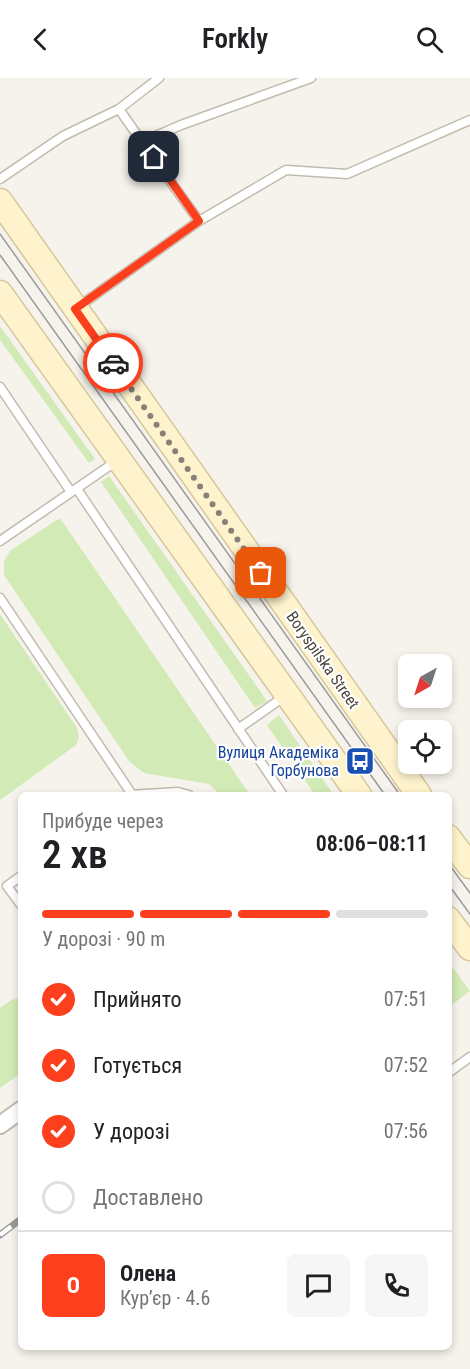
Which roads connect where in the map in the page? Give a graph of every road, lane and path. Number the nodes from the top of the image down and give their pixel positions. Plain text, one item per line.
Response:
1 (159, 78) edge
2 (312, 78) edge
3 (119, 109) junction
4 (470, 120) edge
5 (142, 141) junction
6 (0, 179) edge
7 (0, 201) edge
8 (199, 221) junction
9 (3, 302) edge
10 (75, 309) junction
11 (0, 387) edge
12 (118, 460) junction
13 (74, 490) junction
14 (0, 541) edge
15 (0, 598) edge
16 (288, 694) junction
17 (238, 729) junction
18 (129, 792) edge
19 (281, 792) edge
20 (357, 792) edge
21 (416, 792) edge
22 (452, 842) edge
23 (470, 866) edge
24 (18, 878) edge
25 (18, 901) edge
26 (452, 924) edge
27 (470, 948) edge
28 (470, 1057) edge
29 (452, 1070) edge
30 (18, 1112) edge
31 (0, 1125) edge

1 - 3 lane
2 - 5 lane
3 - 5 lane
3 - 6 lane
4 - 8 lane
5 - 8 lane
7 - 10 main road, Boryspilska Street
8 - 10 lane
9 - 12 main road
10 - 21 main road, Boryspilska Street
11 - 13 lane
12 - 13 lane
12 - 16 main road
13 - 14 lane
13 - 17 lane
15 - 18 lane
16 - 17 lane
16 - 20 main road
17 - 19 lane
22 - 23 main road
24 - 25 lane
26 - 27 main road
28 - 29 lane
30 - 31 street

